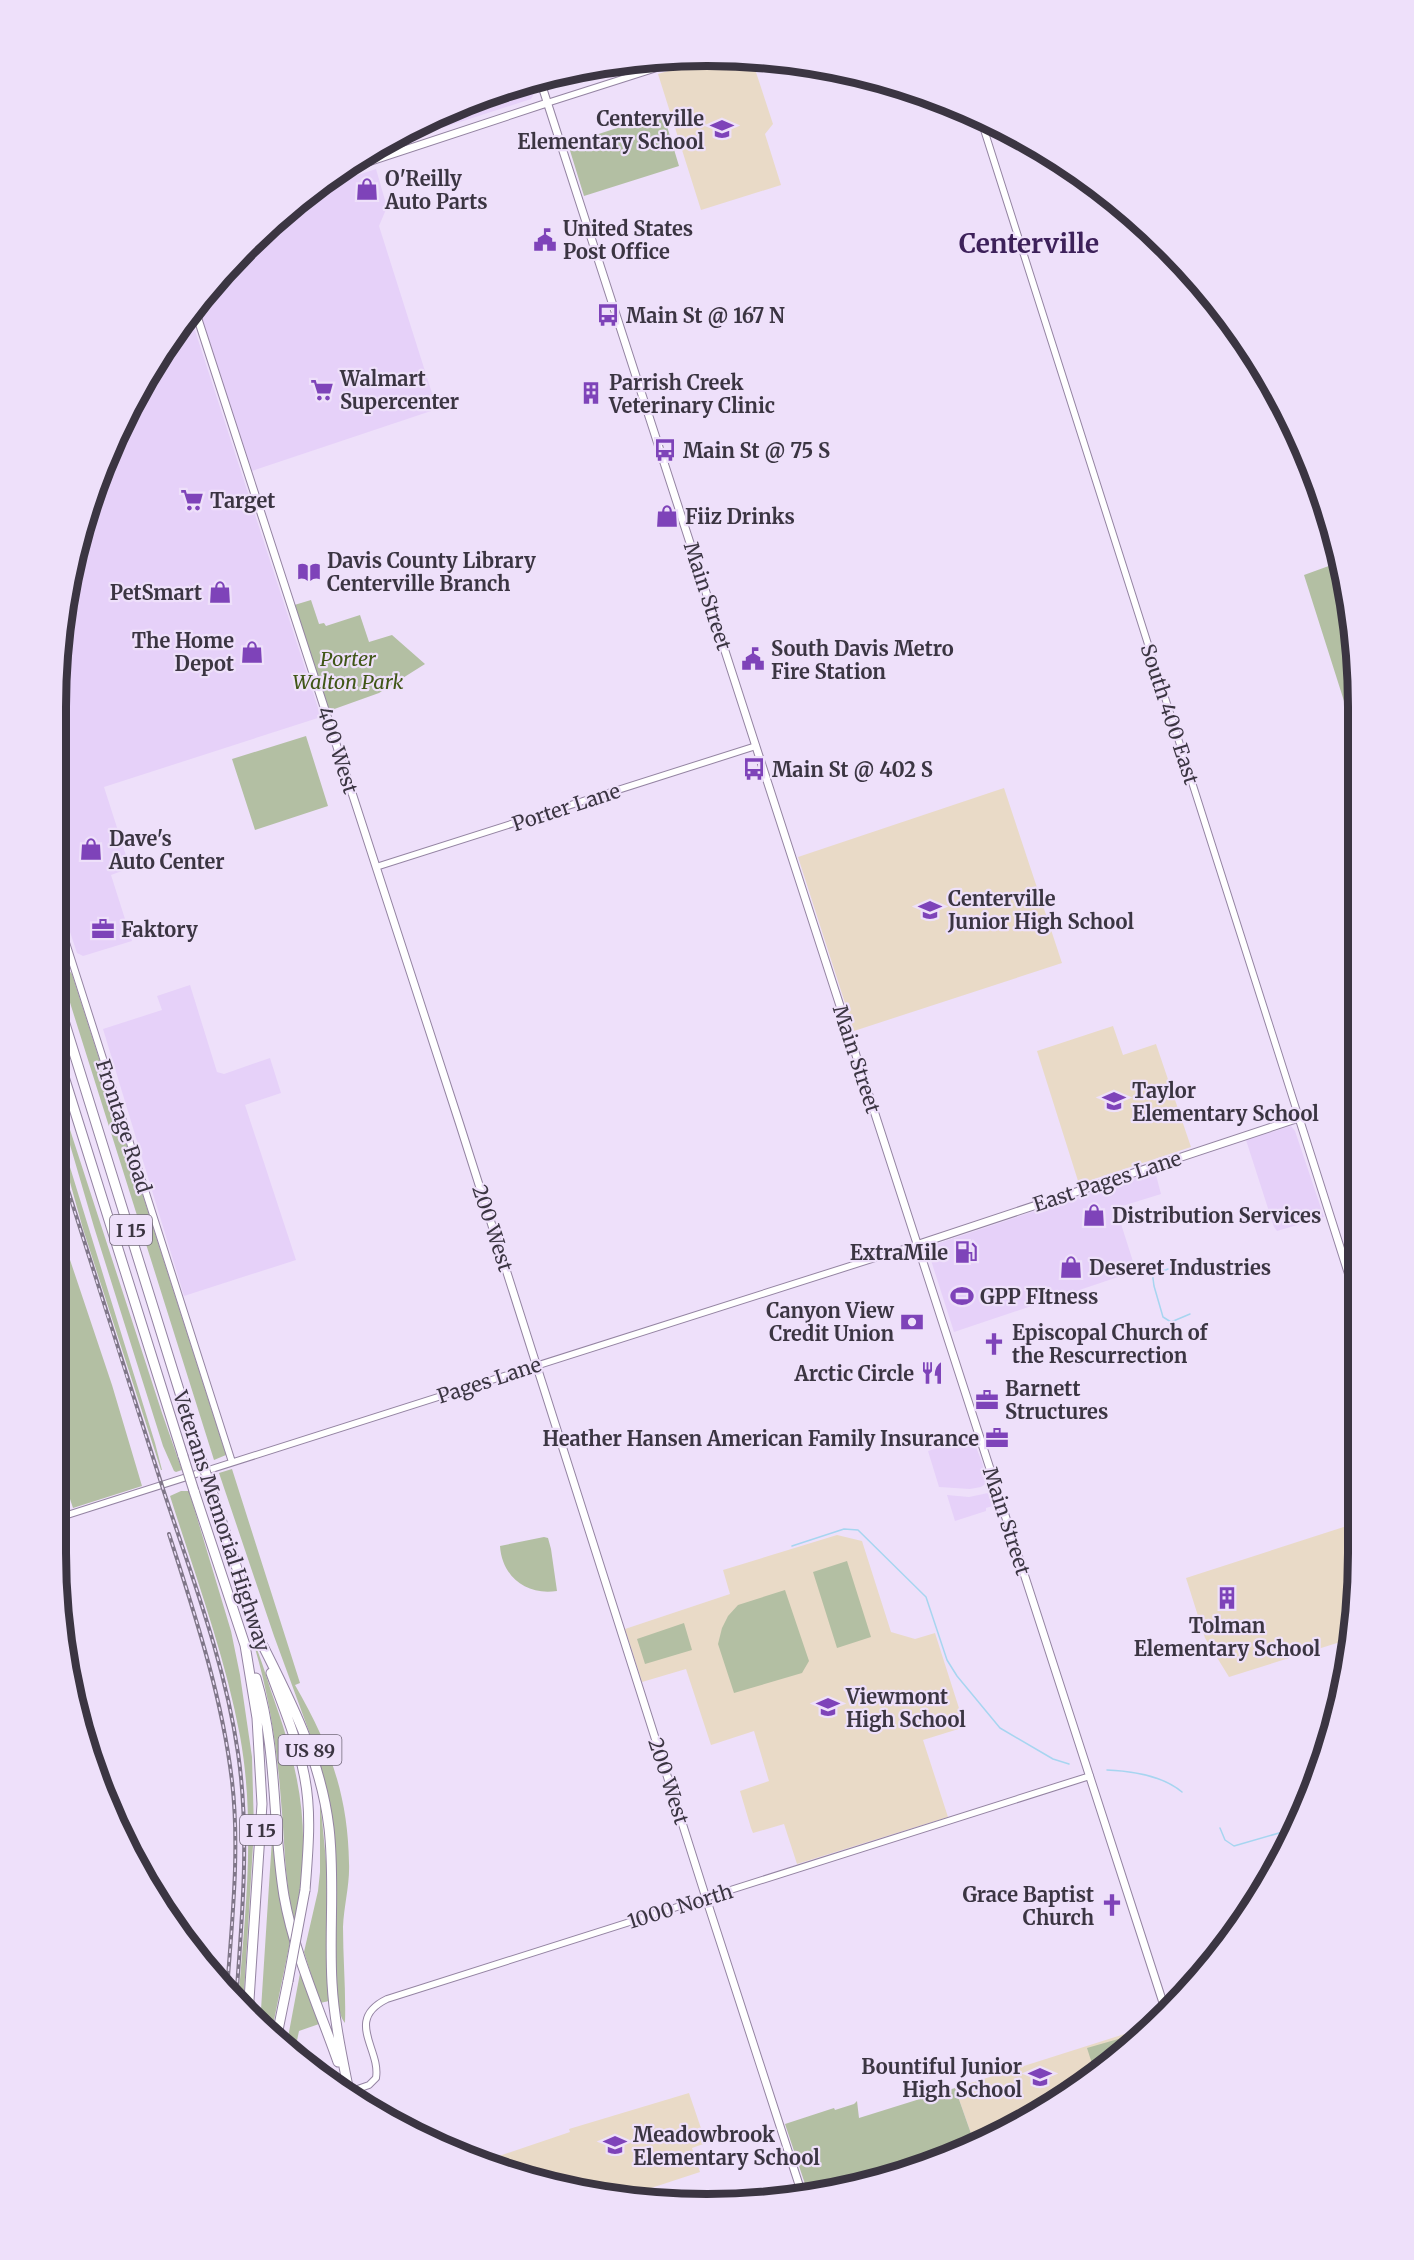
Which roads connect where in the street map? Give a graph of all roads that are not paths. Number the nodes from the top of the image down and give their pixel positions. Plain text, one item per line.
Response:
1 (659, 68) edge
2 (543, 88) edge
3 (548, 103) junction
4 (984, 129) edge
5 (373, 160) edge
6 (198, 317) edge
7 (756, 746) junction
8 (376, 867) junction
9 (66, 943) edge
10 (66, 1027) edge
11 (66, 1082) edge
12 (1299, 1118) junction
13 (460, 1125) joint
14 (916, 1245) junction
15 (1348, 1272) edge
16 (536, 1365) junction
17 (232, 1462) junction
18 (66, 1515) edge
19 (258, 1636) junction
20 (245, 1645) junction
21 (1090, 1776) junction
22 (706, 1898) junction
23 (249, 2001) edge
24 (1163, 2003) edge
25 (278, 2029) edge
26 (345, 2082) edge
27 (347, 2083) edge
28 (356, 2089) edge
29 (800, 2187) edge

1 - 3 street
2 - 3 main road, Main Street
3 - 5 main road
3 - 7 main road, Main Street
4 - 12 street, South 400 East
6 - 8 main road, 400 West
7 - 8 street, Porter Lane
7 - 14 main road, Main Street
8 - 13 main road, 400 West
9 - 17 street, Frontage Road
10 - 19 highway, Veterans Memorial Highway / I 15, bridge
11 - 20 highway, Veterans Memorial Highway / I 15, bridge
12 - 14 main road, East Pages Lane
12 - 15 main road
13 - 16 main road, 200 West
14 - 16 street, Pages Lane
14 - 21 main road, Main Street
16 - 17 street, Pages Lane
16 - 22 main road, 200 West
17 - 18 street, Pages Lane
19 - 25 highway, Veterans Memorial Highway / I 15, bridge
19 - 27 highway, US 89
20 - 23 highway, Veterans Memorial Highway / I 15
20 - 26 highway, US 89
21 - 22 street, 1000 North
21 - 24 main road, Main Street
22 - 28 street, 1000 North
22 - 29 main road, 200 West

